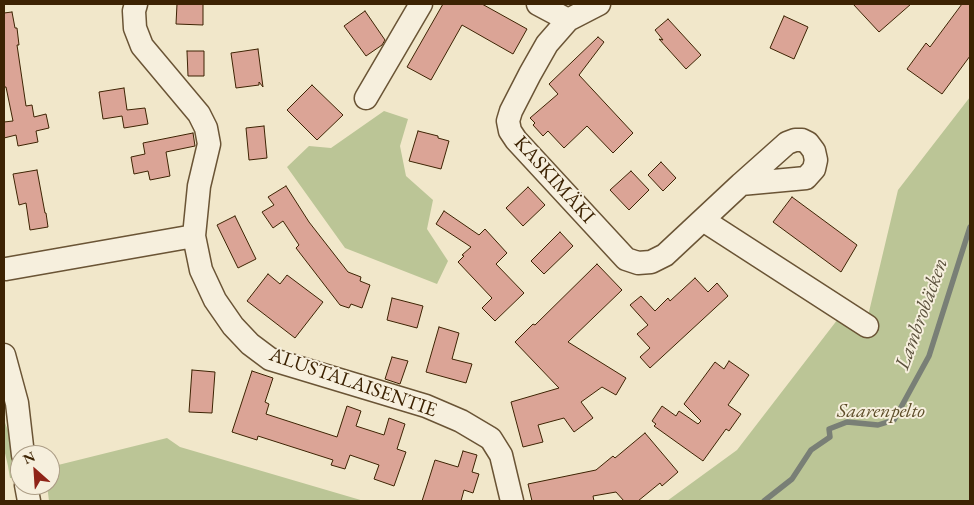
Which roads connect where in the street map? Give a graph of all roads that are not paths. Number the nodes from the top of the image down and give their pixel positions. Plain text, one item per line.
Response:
1 (136, 4) edge
2 (421, 4) edge
3 (538, 4) edge
4 (599, 4) edge
5 (568, 20) junction
6 (366, 98) dead end
7 (741, 184) dead end
8 (703, 220) junction
9 (194, 236) junction
10 (4, 271) edge
11 (867, 326) dead end
12 (4, 354) edge
13 (22, 445) edge
14 (512, 501) edge

1 - 9 street, ALUSTALAISENTIE
2 - 6 street
3 - 5 street
4 - 5 street, KASKIMÄKI
5 - 8 street, KASKIMÄKI
7 - 8 street, KASKIMÄKI
8 - 11 street
9 - 10 street
9 - 14 street, ALUSTALAISENTIE
12 - 13 street

